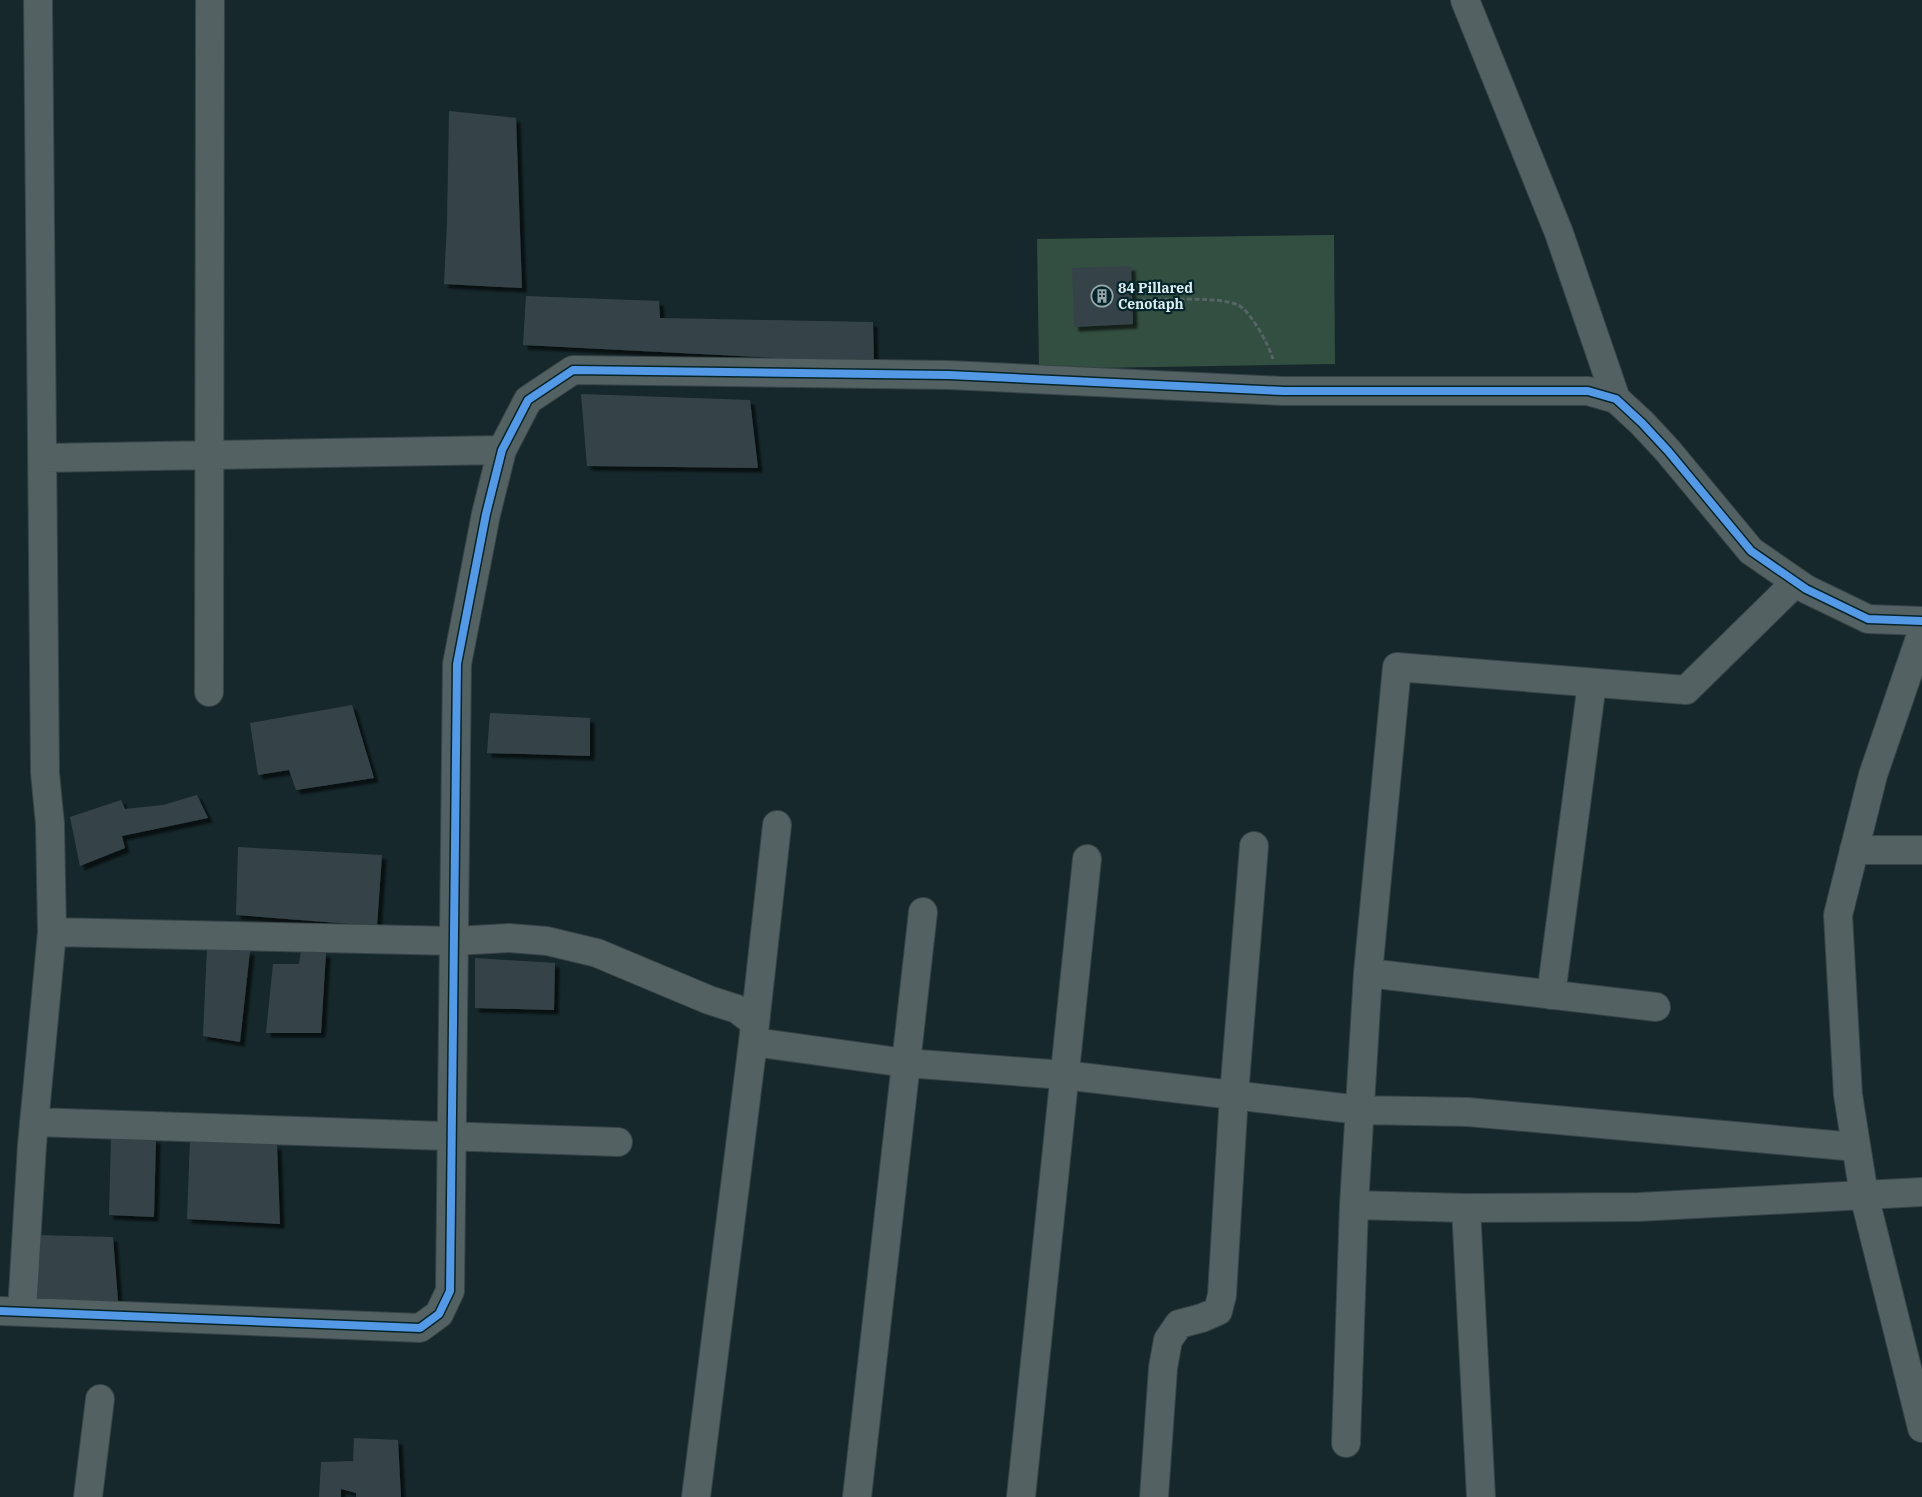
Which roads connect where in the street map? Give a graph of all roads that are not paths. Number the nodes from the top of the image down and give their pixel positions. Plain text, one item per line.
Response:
1 (38, 0) edge
2 (210, 0) edge
3 (1465, 0) edge
4 (1616, 399) junction
5 (502, 450) junction
6 (210, 456) junction
7 (43, 458) junction
8 (1796, 582) junction
9 (1922, 621) edge
10 (1922, 632) edge
11 (1592, 683) junction
12 (209, 692) dead end
13 (776, 824) dead end
14 (1254, 846) dead end
15 (1854, 850) junction
16 (1922, 850) edge
17 (1087, 859) dead end
18 (923, 912) dead end
19 (52, 932) junction
20 (455, 941) junction
21 (1368, 973) junction
22 (1551, 994) junction
23 (1656, 1007) dead end
24 (754, 1033) junction
25 (906, 1063) junction
26 (1064, 1075) junction
27 (1234, 1095) junction
28 (1360, 1110) junction
29 (34, 1122) junction
30 (451, 1136) junction
31 (618, 1142) dead end
32 (1856, 1147) junction
33 (1922, 1192) edge
34 (1864, 1195) junction
35 (1354, 1205) junction
36 (1466, 1208) junction
37 (11, 1311) edge
38 (100, 1399) dead end
39 (1922, 1428) edge
40 (1346, 1443) dead end
41 (88, 1497) edge
42 (696, 1497) edge
43 (857, 1497) edge
44 (1021, 1497) edge
45 (1154, 1497) edge
46 (1481, 1497) edge

1 - 7 street
2 - 6 street
3 - 4 street
4 - 5 street
4 - 8 street
5 - 6 street
5 - 20 street
6 - 7 street
6 - 12 street
7 - 19 street
8 - 9 street
8 - 11 street
10 - 15 street
11 - 21 street
11 - 22 street
13 - 24 street
14 - 27 street
15 - 16 street
15 - 32 street
17 - 26 street
18 - 25 street
19 - 20 street
19 - 29 street
20 - 24 street
20 - 30 street
21 - 22 street
21 - 28 street
22 - 23 street
24 - 25 street
24 - 42 street
25 - 26 street
25 - 43 street
26 - 27 street
26 - 44 street
27 - 28 street
27 - 45 street
28 - 32 street
28 - 35 street
29 - 30 street
29 - 37 street
30 - 31 street
30 - 37 street
32 - 34 street
33 - 34 street
34 - 36 street
34 - 39 street
35 - 36 street
35 - 40 street
36 - 46 street
38 - 41 street

